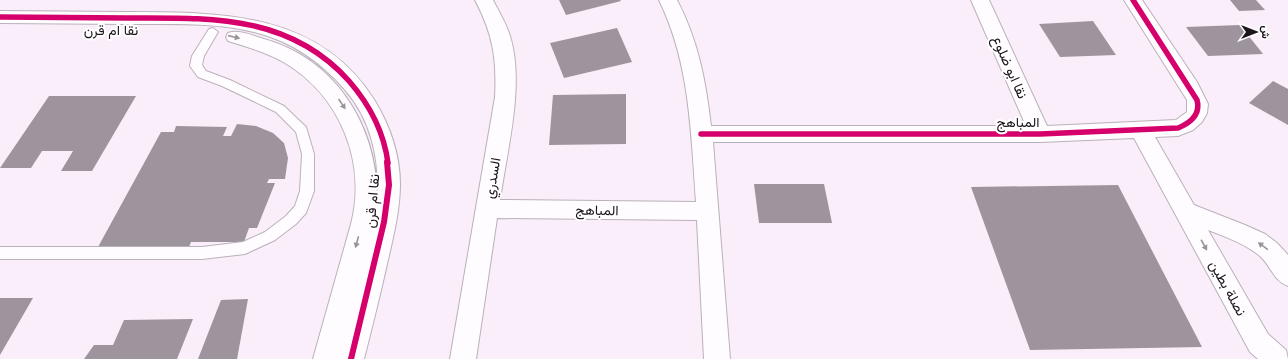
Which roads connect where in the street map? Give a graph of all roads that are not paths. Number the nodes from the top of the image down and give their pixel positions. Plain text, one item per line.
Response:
1 (484, 0) edge
2 (668, 0) edge
3 (980, 0) edge
4 (1134, 0) edge
5 (0, 17) edge
6 (0, 30) edge
7 (213, 32) junction
8 (1140, 131) junction
9 (701, 134) junction
10 (1040, 134) junction
11 (487, 208) junction
12 (1185, 211) junction
13 (708, 212) junction
14 (0, 253) edge
15 (1288, 275) edge
16 (326, 359) edge
17 (351, 359) edge
18 (463, 359) edge
19 (717, 359) edge
20 (1277, 359) edge

1 - 11 street, السدري
2 - 9 street
3 - 10 street, نقا ابو ضلوع
4 - 8 street, المباهج
5 - 17 street, نقا ام قرن
6 - 7 street, نقا ام قرن
7 - 14 lane
7 -> 16 street, نقا ام قرن
8 - 10 street, المباهج
8 - 12 street, نصلة بطين
9 - 10 street, المباهج
9 - 13 street
11 - 13 street, المباهج
11 - 18 street, السدري
15 -> 12 street
12 -> 20 street, نصلة بطين
13 - 19 street

